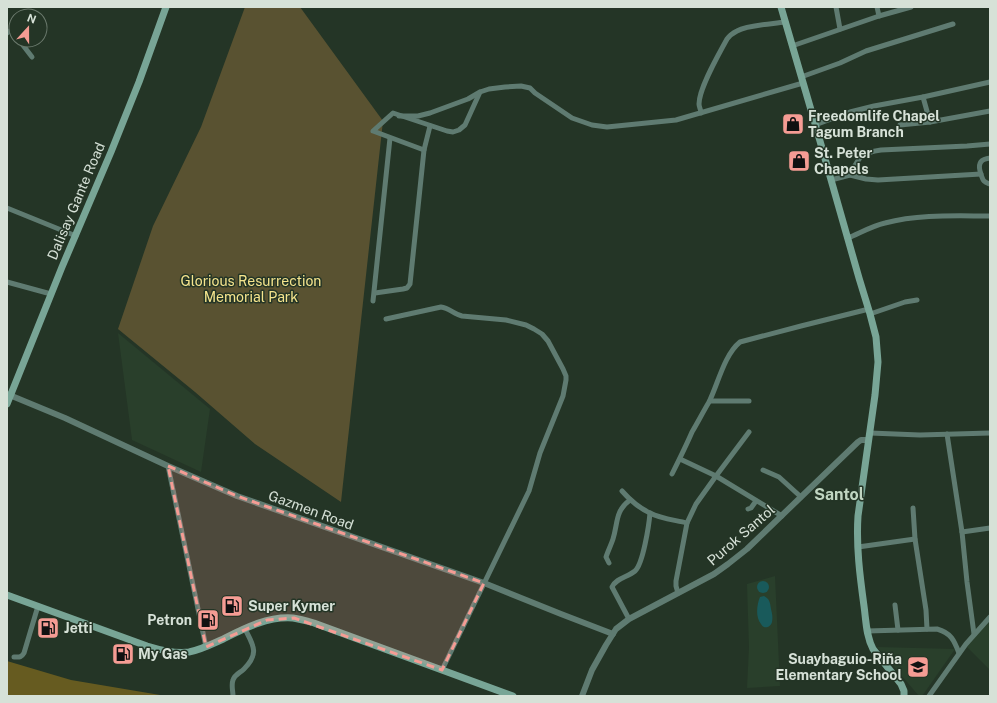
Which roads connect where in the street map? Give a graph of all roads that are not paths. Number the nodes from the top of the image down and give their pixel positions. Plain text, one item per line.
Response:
1 (166, 7) edge
2 (781, 7) edge
3 (836, 7) edge
4 (877, 7) edge
5 (911, 7) edge
6 (879, 16) junction
7 (785, 22) junction
8 (953, 24) dead end
9 (840, 29) junction
10 (792, 46) junction
11 (25, 48) edge
12 (32, 57) dead end
13 (802, 80) junction
14 (990, 82) edge
15 (480, 92) junction
16 (923, 97) junction
17 (990, 111) edge
18 (701, 113) junction
19 (399, 116) junction
20 (930, 122) junction
21 (815, 125) junction
22 (900, 125) dead end
23 (430, 126) junction
24 (390, 138) junction
25 (990, 144) edge
26 (424, 150) junction
27 (990, 158) edge
28 (981, 174) junction
29 (850, 175) junction
30 (831, 180) junction
31 (990, 184) edge
32 (7, 208) edge
33 (990, 216) edge
34 (76, 236) junction
35 (848, 238) junction
36 (7, 282) edge
37 (375, 293) junction
38 (51, 294) junction
39 (917, 300) dead end
40 (373, 301) dead end
41 (869, 311) junction
42 (386, 319) dead end
43 (9, 394) edge
44 (710, 401) junction
45 (749, 402) dead end
46 (7, 404) edge
47 (749, 432) dead end
48 (990, 433) edge
49 (947, 434) junction
50 (870, 436) junction
51 (680, 459) junction
52 (168, 466) junction
53 (763, 470) dead end
54 (672, 474) dead end
55 (716, 476) junction
56 (622, 491) dead end
57 (801, 497) junction
58 (630, 500) junction
59 (756, 501) junction
60 (913, 508) dead end
61 (748, 509) dead end
62 (650, 513) junction
63 (782, 516) junction
64 (687, 523) junction
65 (990, 528) edge
66 (962, 532) junction
67 (915, 539) junction
68 (858, 547) junction
69 (609, 563) dead end
70 (484, 583) junction
71 (678, 593) junction
72 (7, 595) edge
73 (895, 605) dead end
74 (38, 606) junction
75 (990, 617) edge
76 (629, 620) junction
77 (245, 628) junction
78 (927, 629) junction
79 (898, 630) junction
80 (867, 631) junction
81 (613, 634) junction
82 (974, 634) junction
83 (206, 647) junction
84 (959, 653) junction
85 (14, 657) dead end
86 (442, 670) junction
87 (233, 696) edge
88 (513, 696) edge
89 (582, 696) edge
90 (904, 696) edge
91 (929, 696) edge

1 - 34 main road, Dalisay Gante Road
2 - 7 main road
3 - 9 street
4 - 6 street
5 - 6 street
6 - 9 street
7 - 10 main road
7 - 18 street
8 - 13 street
9 - 10 street
10 - 13 main road
11 - 12 street
13 - 18 street
13 - 21 main road
14 - 16 street
15 - 18 street
15 - 19 street
15 - 23 street
16 - 20 street
16 - 21 street
17 - 20 street
19 - 23 street
19 - 24 street
20 - 22 street
21 - 30 main road
23 - 26 street
24 - 26 street
24 - 37 street
25 - 29 street
26 - 37 street
27 - 28 street
28 - 29 street
28 - 31 street
29 - 30 street
30 - 35 main road
32 - 34 street
33 - 35 street
34 - 38 main road, Dalisay Gante Road
35 - 41 main road
36 - 38 street
37 - 40 street
38 - 43 main road, Dalisay Gante Road
39 - 41 street
41 - 44 street
41 - 50 main road
42 - 70 street
43 - 46 main road, Dalisay Gante Road
43 - 52 street, Gazmen Road
44 - 45 street
44 - 51 street
47 - 55 street
48 - 49 street
49 - 50 street
49 - 66 street
50 - 57 street, Purok Santol
50 - 68 main road
51 - 54 street
51 - 55 street
52 - 70 street, Gazmen Road
52 - 83 street
53 - 57 street
55 - 59 street
55 - 64 street
56 - 58 street
57 - 63 street, Purok Santol
58 - 62 street
58 - 69 street
59 - 61 street
59 - 63 street
60 - 67 street
62 - 64 street
62 - 76 street
63 - 71 street, Purok Santol
64 - 71 street
65 - 66 street
66 - 82 street
67 - 68 street
67 - 78 street
68 - 80 main road
70 - 81 street, Gazmen Road
70 - 86 street
71 - 76 street, Purok Santol
72 - 74 main road
73 - 79 street
74 - 83 main road
74 - 85 street
75 - 82 street
76 - 81 street, Purok Santol
77 - 83 main road
77 - 86 main road
77 - 87 street
78 - 79 street
78 - 84 street
79 - 80 street
80 - 90 main road
81 - 89 street, Purok Santol
82 - 84 street
84 - 91 street
86 - 88 main road

